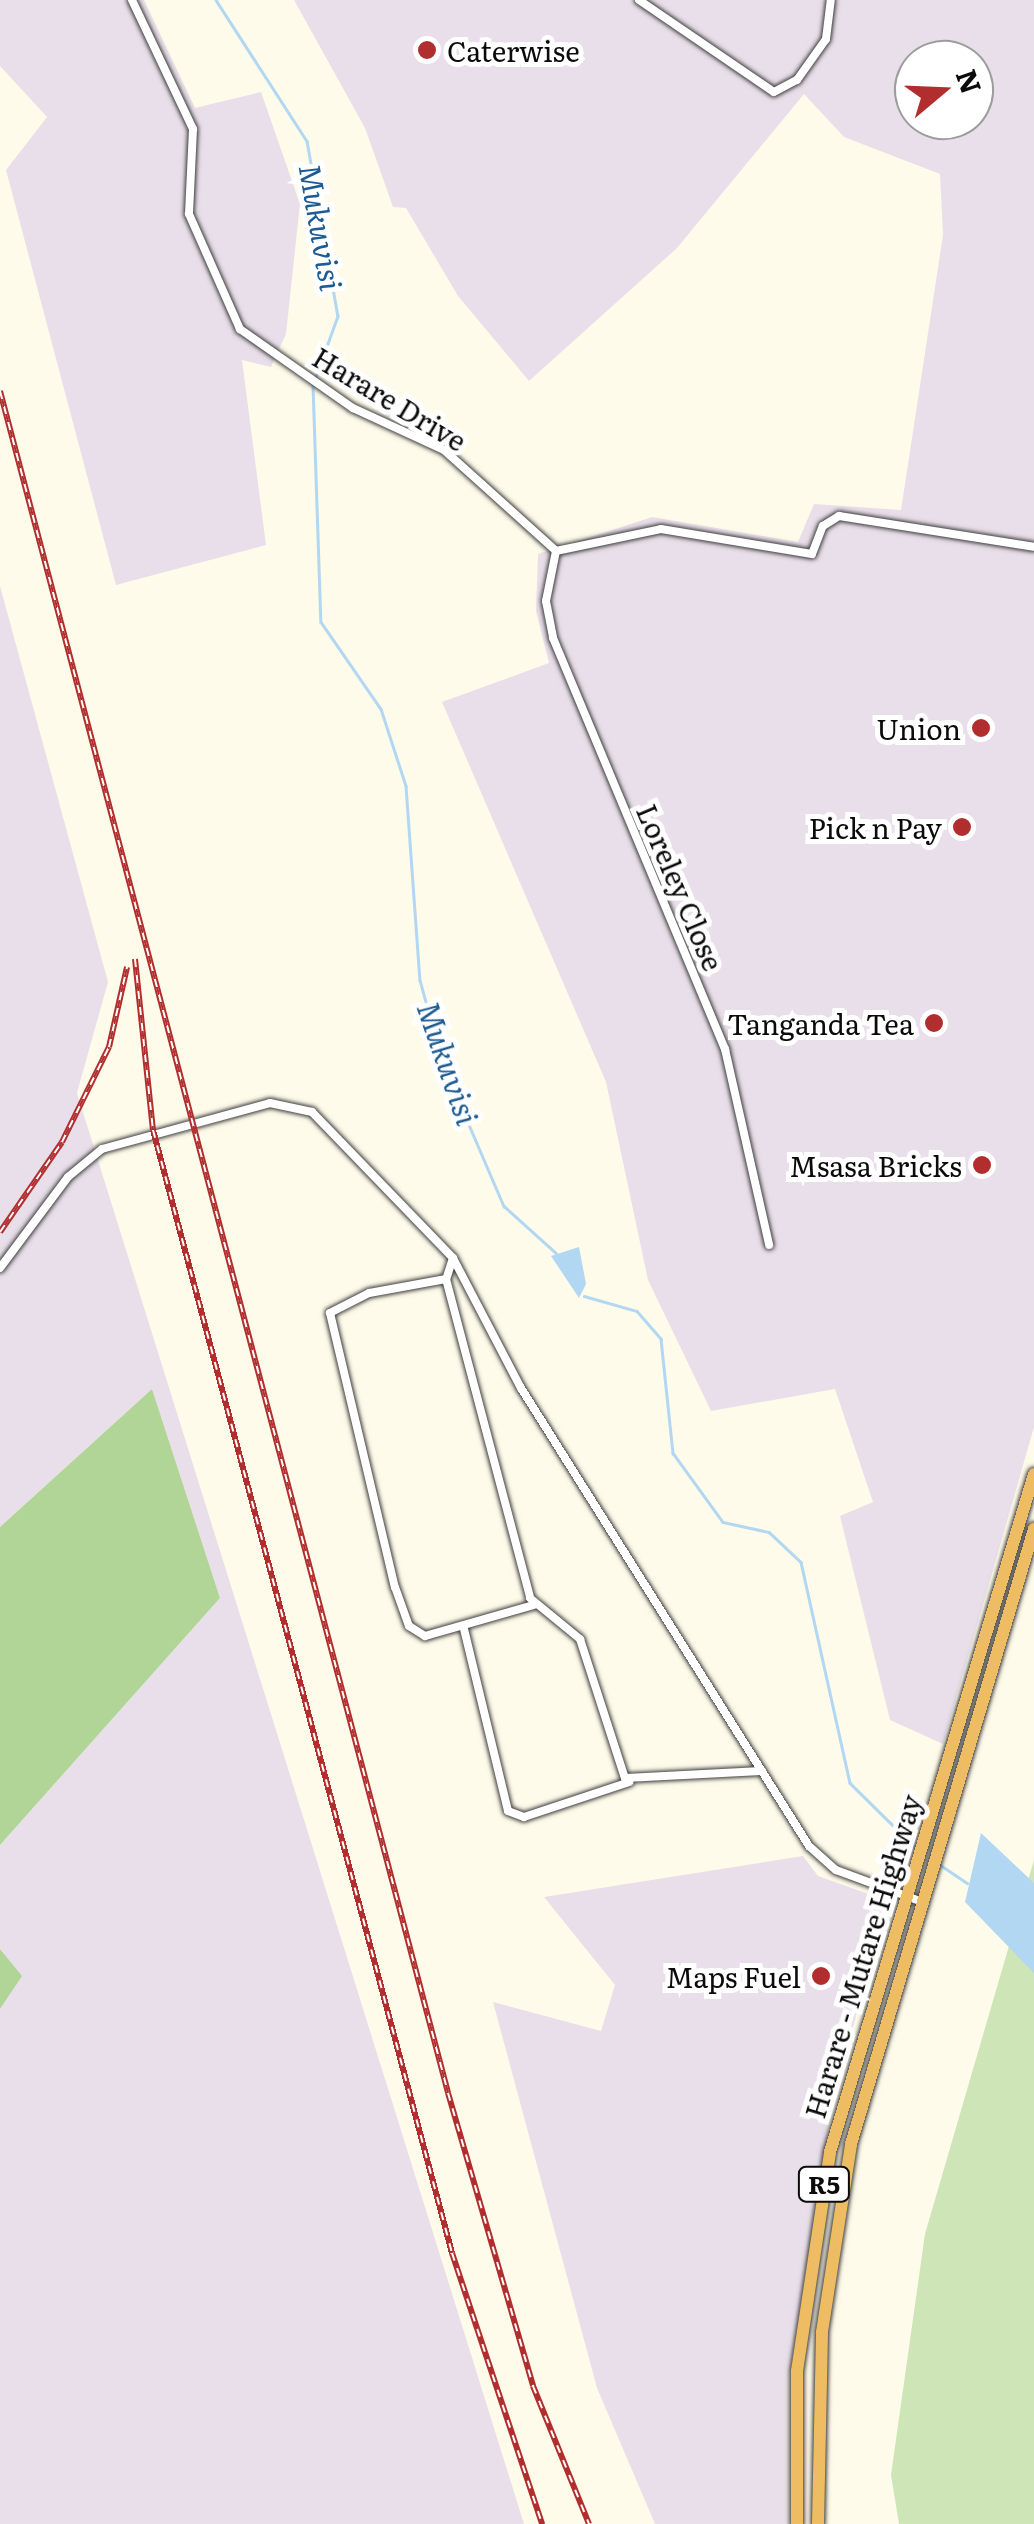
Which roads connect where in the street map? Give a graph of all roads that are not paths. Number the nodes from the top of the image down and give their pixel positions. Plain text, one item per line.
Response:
1 (132, 0) edge
2 (638, 0) edge
3 (831, 0) edge
4 (1034, 547) edge
5 (556, 551) junction
6 (769, 1245) dead end
7 (453, 1258) junction
8 (0, 1268) edge
9 (446, 1278) junction
10 (1034, 1474) edge
11 (1034, 1529) edge
12 (534, 1605) junction
13 (464, 1629) junction
14 (762, 1772) junction
15 (629, 1782) junction
16 (904, 1896) junction
17 (920, 1901) junction
18 (797, 2524) edge
19 (818, 2524) edge

1 - 5 street, Harare Drive
2 - 3 street
4 - 5 street
5 - 6 street, Loreley Close
7 - 8 street
7 - 9 street
7 - 14 street
9 - 12 street
9 - 13 street
10 - 16 highway, Harare - Mutare Highway / R5
11 - 17 highway, Harare - Mutare Highway / R5
12 - 13 street
12 - 15 street
13 - 15 street
14 - 15 street
14 - 16 street
16 - 17 street
16 - 18 highway, Harare - Mutare Highway / R5
17 - 19 highway, Harare - Mutare Highway / R5

